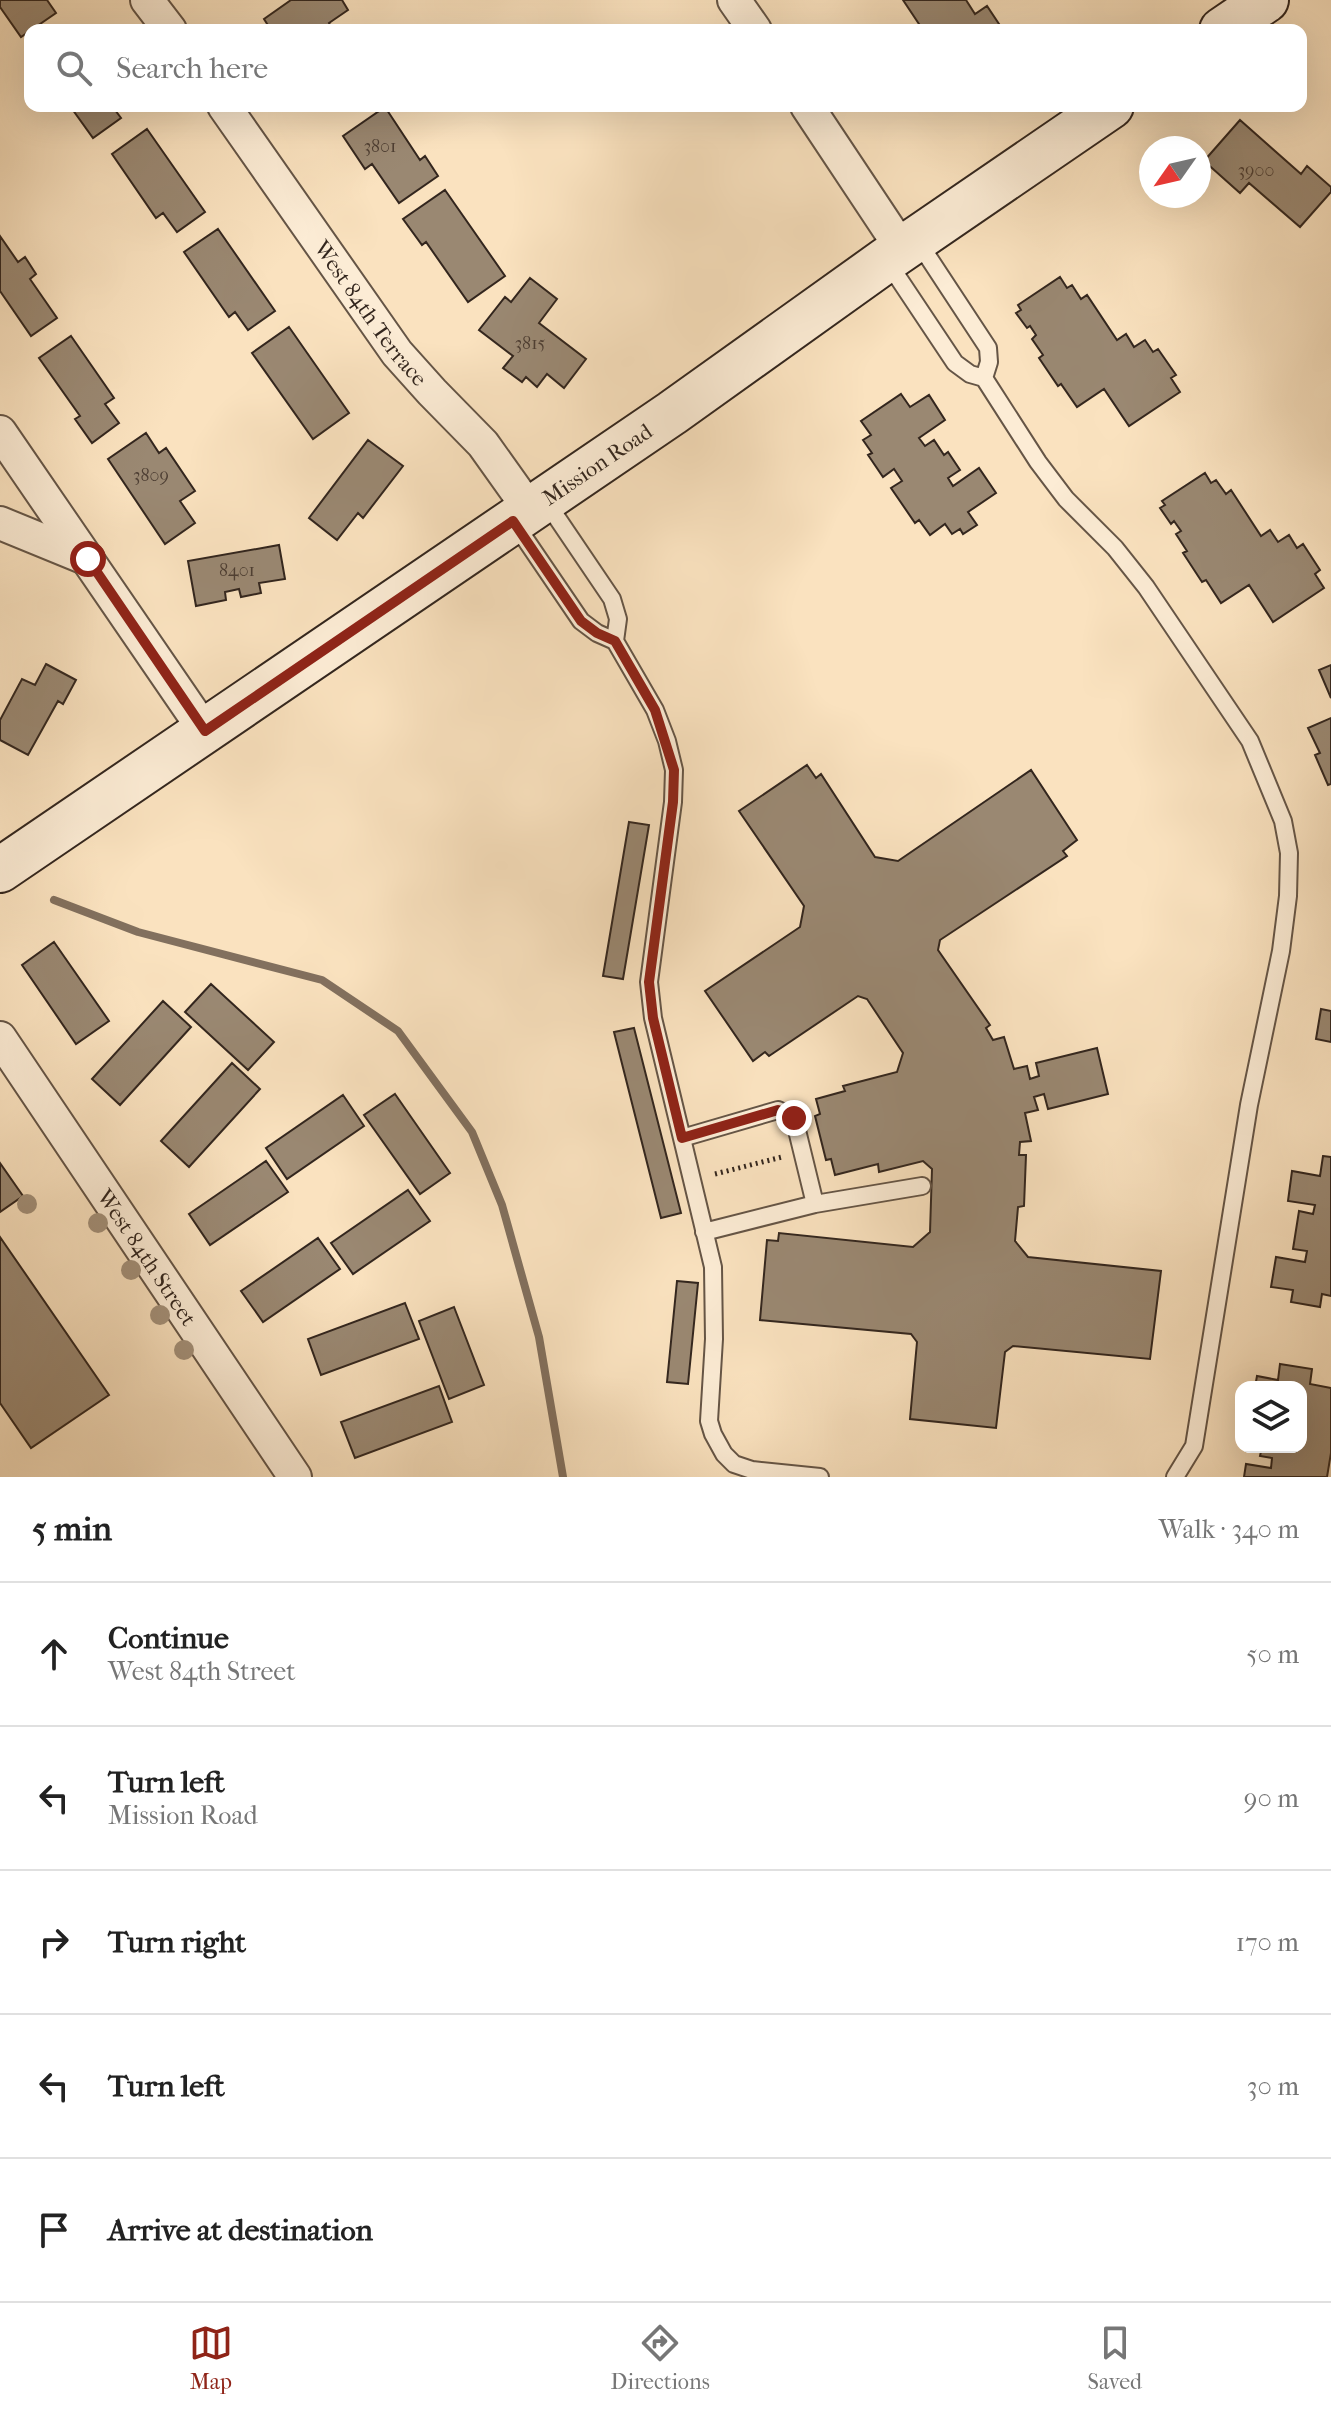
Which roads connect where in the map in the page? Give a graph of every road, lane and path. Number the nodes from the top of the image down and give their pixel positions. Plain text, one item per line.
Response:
1 (147, 0) edge
2 (734, 0) edge
3 (1266, 0) edge
4 (165, 24) edge
5 (751, 24) edge
6 (1231, 24) edge
7 (228, 112) edge
8 (811, 112) edge
9 (1102, 112) edge
10 (901, 249) junction
11 (984, 378) junction
12 (0, 432) edge
13 (10, 455) edge
14 (530, 510) junction
15 (0, 523) edge
16 (88, 559) junction
17 (615, 641) junction
18 (205, 731) junction
19 (0, 870) edge
20 (0, 1038) edge
21 (682, 1138) junction
22 (782, 1157) dead end
23 (715, 1174) dead end
24 (922, 1186) dead end
25 (815, 1204) junction
26 (704, 1232) junction
27 (295, 1477) edge
28 (820, 1477) edge
29 (1175, 1477) edge

1 - 4 street
2 - 5 street
3 - 6 main road
7 - 14 street, West 84th Terrace
8 - 10 street
9 - 10 main road, Mission Road
10 - 11 lane
10 - 11 lane
10 - 14 main road, Mission Road
11 - 29 lane
12 - 13 street
13 - 16 street
14 - 17 lane
14 - 17 lane
14 - 18 main road, Mission Road
15 - 16 street
16 - 18 street
17 - 21 lane
18 - 19 main road, Mission Road
20 - 27 street, West 84th Street
21 - 25 lane
21 - 26 lane
22 - 23 path
24 - 25 lane
25 - 26 lane
26 - 28 lane

